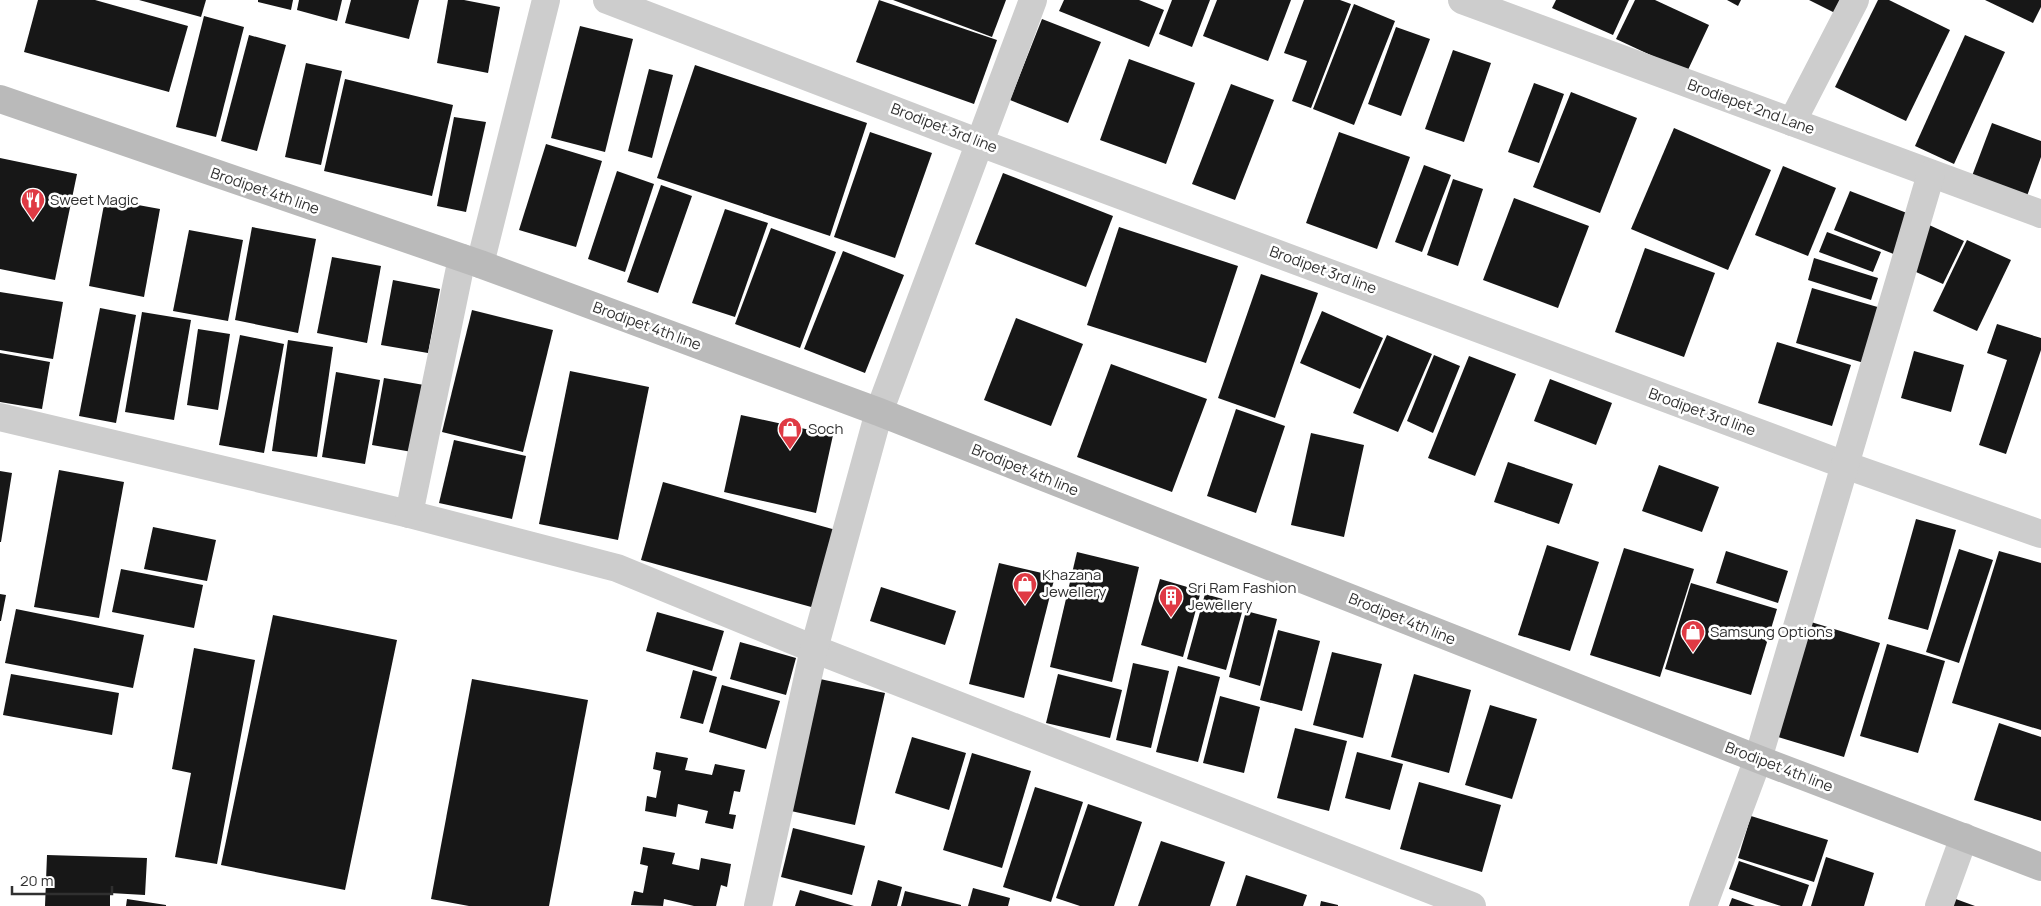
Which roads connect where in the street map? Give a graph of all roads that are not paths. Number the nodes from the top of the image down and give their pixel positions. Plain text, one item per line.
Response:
1 (546, 0) edge
2 (607, 0) edge
3 (1033, 0) edge
4 (1462, 0) edge
5 (1855, 0) edge
6 (0, 99) edge
7 (1792, 122) junction
8 (980, 143) junction
9 (1931, 174) junction
10 (2041, 214) edge
11 (471, 261) junction
12 (879, 412) junction
13 (0, 418) edge
14 (1845, 465) junction
15 (409, 514) junction
16 (2041, 534) edge
17 (814, 649) junction
18 (1758, 759) junction
19 (1964, 837) junction
20 (2041, 867) edge
21 (758, 906) edge
22 (1472, 906) edge
23 (1702, 906) edge
24 (1939, 906) edge

1 - 11 street
2 - 8 street, Brodipet 3rd line
3 - 8 street
4 - 7 street, Brodiepet 2nd Lane
5 - 7 street
6 - 11 street, Brodipet 4th line
7 - 9 street, Brodiepet 2nd Lane
8 - 12 street
8 - 14 street, Brodipet 3rd line
9 - 10 street, Brodiepet 2nd Lane
9 - 14 street
11 - 12 street, Brodipet 4th line
11 - 15 street
12 - 17 street
12 - 18 street, Brodipet 4th line
13 - 15 street
14 - 16 street, Brodipet 3rd line
14 - 18 street
15 - 17 street
17 - 21 street
17 - 22 street
18 - 19 street, Brodipet 4th line
18 - 23 street
19 - 20 street, Brodipet 4th line
19 - 24 street

